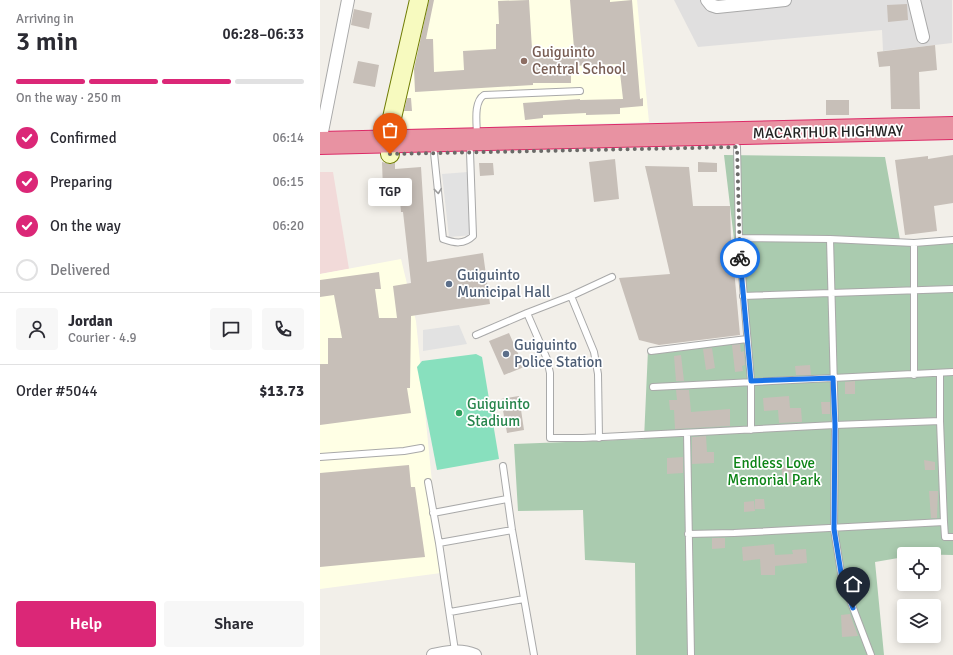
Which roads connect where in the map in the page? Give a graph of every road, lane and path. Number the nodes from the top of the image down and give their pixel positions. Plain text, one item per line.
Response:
1 (348, 0) edge
2 (419, 0) edge
3 (707, 0) edge
4 (785, 0) edge
5 (914, 0) edge
6 (923, 37) dead end
7 (580, 91) dead end
8 (953, 128) edge
9 (953, 142) edge
10 (320, 143) edge
11 (473, 146) junction
12 (737, 147) junction
13 (390, 148) junction
14 (434, 153) junction
15 (320, 155) edge
16 (739, 238) junction
17 (830, 239) junction
18 (953, 240) edge
19 (914, 243) junction
20 (612, 277) dead end
21 (953, 289) edge
22 (914, 291) junction
23 (832, 294) junction
24 (571, 296) junction
25 (743, 296) junction
26 (527, 313) junction
27 (476, 335) dead end
28 (747, 339) junction
29 (651, 351) dead end
30 (953, 372) edge
31 (940, 373) junction
32 (914, 374) junction
33 (833, 378) junction
34 (751, 381) junction
35 (653, 387) dead end
36 (940, 421) junction
37 (835, 425) junction
38 (751, 430) junction
39 (687, 433) junction
40 (599, 438) junction
41 (421, 448) dead end
42 (320, 457) edge
43 (503, 466) dead end
44 (428, 482) dead end
45 (507, 499) junction
46 (433, 513) junction
47 (944, 522) junction
48 (834, 529) junction
49 (512, 530) junction
50 (688, 534) junction
51 (953, 537) edge
52 (439, 543) junction
53 (524, 599) junction
54 (450, 612) junction
55 (466, 653) edge
56 (434, 655) edge
57 (534, 655) edge
58 (691, 655) edge
59 (871, 655) edge

1 - 10 street
2 - 13 street
3 - 4 street
5 - 6 street
7 - 11 lane
8 - 11 highway, MACARTHUR HIGHWAY
9 - 12 highway, MACARTHUR HIGHWAY
10 - 13 highway, MACARTHUR HIGHWAY
11 - 12 highway, MACARTHUR HIGHWAY
11 - 13 highway, MACARTHUR HIGHWAY
11 - 14 highway, MACARTHUR HIGHWAY
14 -> 11 lane
12 - 16 lane
13 - 14 highway, MACARTHUR HIGHWAY
13 - 15 highway, MACARTHUR HIGHWAY
16 - 17 lane
16 - 25 lane
17 - 19 lane
17 - 23 lane
18 - 19 lane
19 - 22 lane
20 - 24 lane
21 - 22 lane
22 - 23 lane
22 - 32 lane
23 - 25 lane
23 - 33 lane
24 - 26 lane
24 - 40 lane
25 - 28 lane
26 - 27 lane
26 - 40 lane
28 - 29 lane
28 - 34 lane
30 - 31 lane
31 - 32 lane
31 - 36 lane
32 - 33 lane
33 - 34 lane
33 - 37 lane
34 - 35 lane
34 - 38 lane
36 - 37 lane
36 - 47 lane
37 - 38 lane
37 - 48 lane
38 - 39 lane
39 - 40 lane
39 - 50 lane
41 - 42 lane
43 - 45 lane
44 - 46 lane
45 - 46 lane
45 - 49 lane
46 - 52 lane
47 - 48 lane
47 - 51 lane
48 - 50 lane
48 - 59 lane
49 - 52 lane
49 - 53 lane
50 - 58 lane
52 - 54 lane
53 - 54 lane
53 - 57 lane
54 - 55 lane
55 - 56 street

